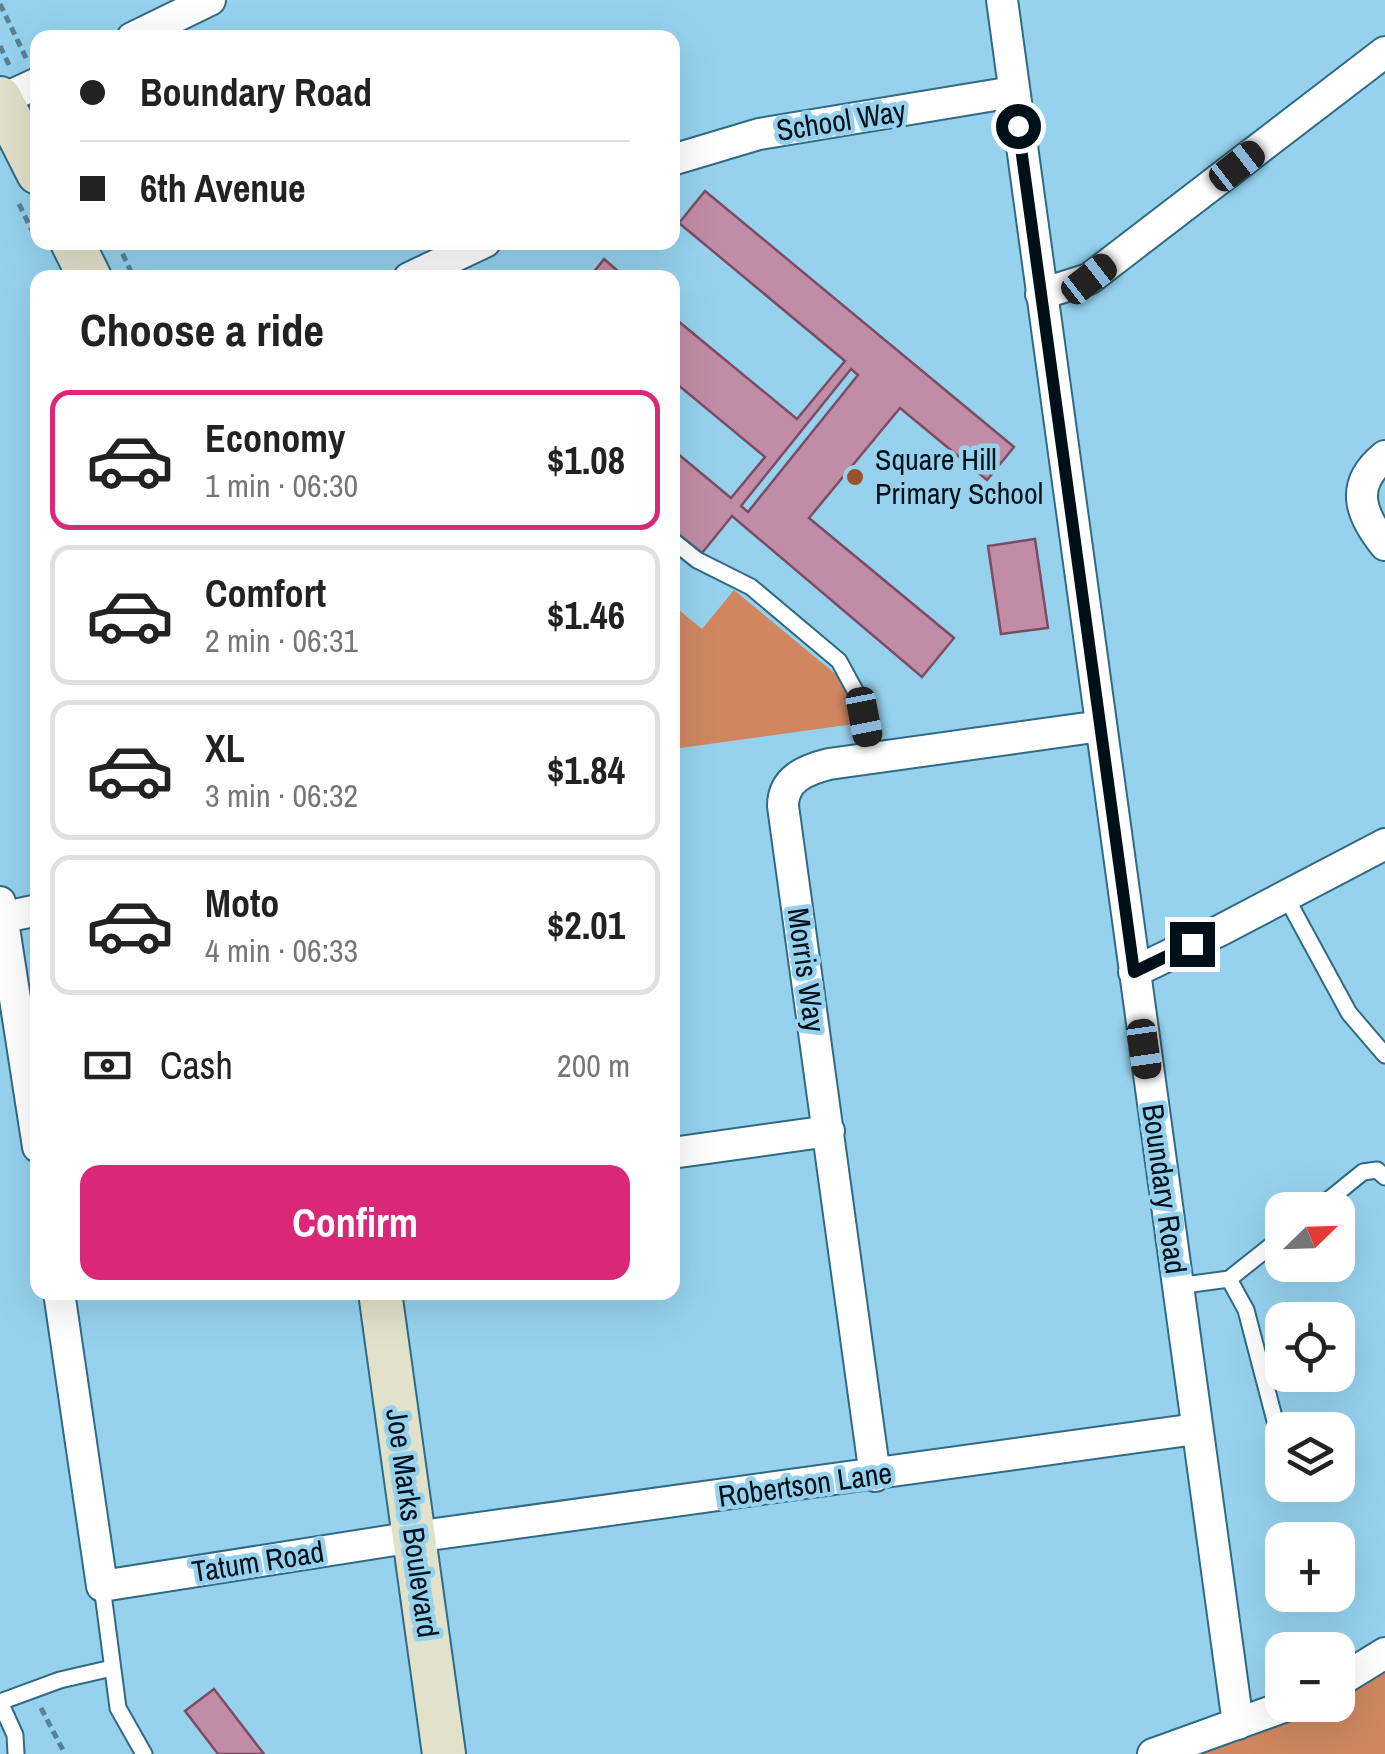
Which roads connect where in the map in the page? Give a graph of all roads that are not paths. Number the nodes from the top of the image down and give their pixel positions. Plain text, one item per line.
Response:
1 (210, 0) edge
2 (1002, 0) edge
3 (148, 30) edge
4 (1385, 52) edge
5 (30, 76) edge
6 (3, 87) edge
7 (1013, 92) junction
8 (30, 153) edge
9 (680, 158) edge
10 (468, 250) edge
11 (426, 270) edge
12 (1042, 294) junction
13 (1385, 456) edge
14 (1385, 545) edge
15 (680, 546) edge
16 (1101, 726) junction
17 (872, 758) junction
18 (1385, 844) edge
19 (1286, 897) junction
20 (30, 910) edge
21 (1, 912) edge
22 (1134, 972) junction
23 (1385, 1055) edge
24 (30, 1096) edge
25 (829, 1131) junction
26 (680, 1152) edge
27 (1385, 1178) edge
28 (1338, 1192) edge
29 (1265, 1250) edge
30 (1229, 1280) junction
31 (1177, 1286) junction
32 (60, 1300) edge
33 (381, 1300) edge
34 (1274, 1412) edge
35 (1196, 1429) junction
36 (874, 1476) junction
37 (414, 1537) junction
38 (102, 1586) junction
39 (1385, 1653) edge
40 (112, 1668) junction
41 (1355, 1672) edge
42 (1265, 1714) edge
43 (1238, 1724) junction
44 (16, 1754) edge
45 (144, 1754) edge
46 (444, 1754) edge
47 (1153, 1754) edge

1 - 3 street
2 - 7 street, Boundary Road
4 - 12 street
5 - 6 street
6 - 8 main road
7 - 9 street, School Way
7 - 12 street, Boundary Road
10 - 11 street
12 - 16 street, Boundary Road
13 - 14 street
15 - 17 lane
16 - 17 street, Morris Way
16 - 22 street, Boundary Road
17 - 25 street, Morris Way
18 - 19 street
19 - 22 street
19 - 23 lane
20 - 21 street
21 - 24 street
22 - 31 street, Boundary Road
25 - 26 street
25 - 36 street, Morris Way
27 - 28 lane
29 - 30 lane
30 - 31 lane
30 - 34 lane
31 - 35 street, Boundary Road
32 - 38 street
33 - 37 main road, Joe Marks Boulevard
35 - 36 street, Robertson Lane
35 - 43 street, Boundary Road
36 - 37 street, Robertson Lane
37 - 38 street, Tatum Road
37 - 46 main road, Joe Marks Boulevard
38 - 40 lane
39 - 41 street
40 - 44 lane
40 - 45 lane
42 - 43 street
43 - 47 street

